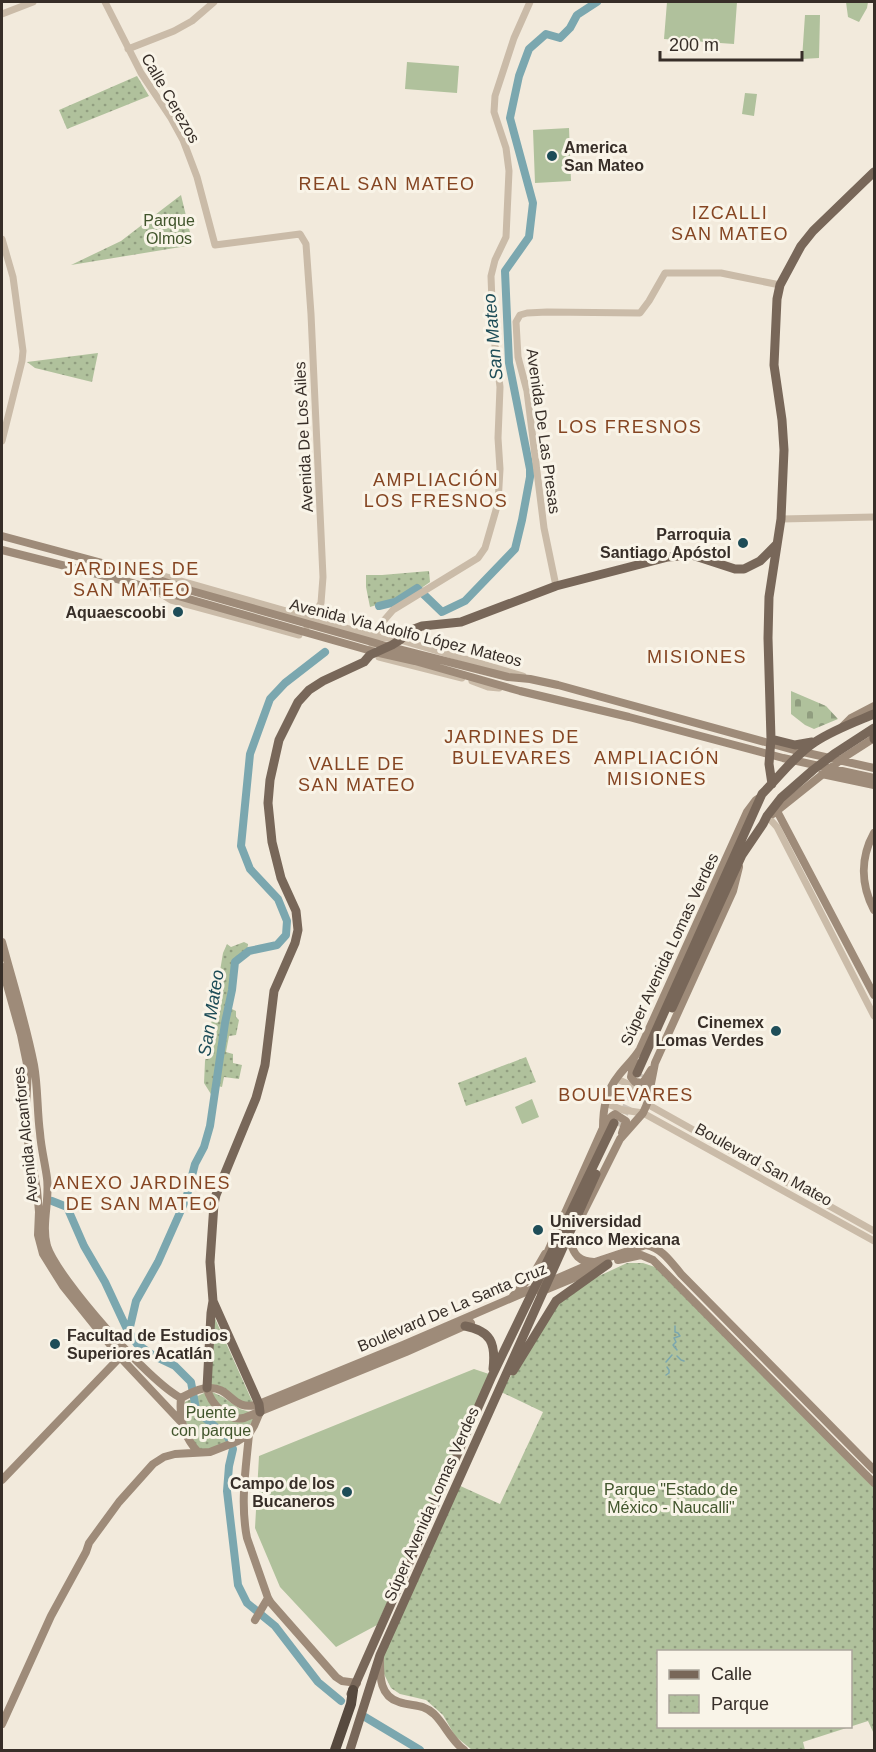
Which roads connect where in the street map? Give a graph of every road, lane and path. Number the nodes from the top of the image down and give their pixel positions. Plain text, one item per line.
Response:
1 (33, 2) edge
2 (105, 2) edge
3 (214, 2) edge
4 (530, 2) edge
5 (2, 14) edge
6 (128, 49) junction
7 (874, 172) edge
8 (300, 234) joint
9 (2, 239) edge
10 (780, 285) junction
11 (2, 441) edge
12 (874, 517) edge
13 (780, 519) junction
14 (2, 536) edge
15 (776, 545) junction
16 (2, 550) edge
17 (86, 559) junction
18 (556, 586) junction
19 (151, 588) junction
20 (192, 595) junction
21 (316, 620) junction
22 (300, 635) junction
23 (374, 636) junction
24 (317, 640) junction
25 (400, 640) junction
26 (370, 655) junction
27 (415, 657) junction
28 (530, 679) junction
29 (520, 691) junction
30 (874, 706) edge
31 (874, 714) edge
32 (841, 728) junction
33 (874, 728) edge
34 (874, 738) edge
35 (771, 740) junction
36 (816, 741) junction
37 (839, 756) junction
38 (874, 768) edge
39 (820, 772) junction
40 (874, 778) edge
41 (772, 784) junction
42 (874, 786) edge
43 (758, 802) junction
44 (777, 811) junction
45 (765, 820) junction
46 (874, 833) edge
47 (742, 855) junction
48 (874, 910) edge
49 (2, 942) edge
50 (2, 967) edge
51 (874, 995) edge
52 (874, 1016) edge
53 (635, 1057) junction
54 (655, 1062) junction
55 (616, 1079) junction
56 (605, 1103) junction
57 (647, 1104) junction
58 (643, 1113) junction
59 (603, 1128) junction
60 (620, 1139) junction
61 (30, 1154) junction
62 (43, 1154) junction
63 (874, 1231) edge
64 (570, 1241) junction
65 (874, 1241) edge
66 (548, 1249) junction
67 (47, 1255) junction
68 (595, 1262) junction
69 (608, 1264) junction
70 (550, 1275) junction
71 (539, 1280) junction
72 (213, 1302) junction
73 (498, 1305) junction
74 (465, 1326) junction
75 (123, 1354) junction
76 (492, 1376) junction
77 (204, 1389) junction
78 (499, 1390) junction
79 (184, 1396) junction
80 (260, 1408) junction
81 (182, 1423) junction
82 (249, 1434) junction
83 (198, 1452) junction
84 (874, 1470) edge
85 (2, 1480) edge
86 (874, 1483) edge
87 (268, 1604) junction
88 (258, 1620) dead end
89 (380, 1655) junction
90 (365, 1663) junction
91 (355, 1686) junction
92 (2, 1724) edge
93 (334, 1750) edge
94 (350, 1750) edge
95 (464, 1750) edge

1 - 5 street
2 - 6 street, Calle Cerezos
3 - 6 street
4 - 23 street
6 - 8 street, Calle Cerezos
7 - 10 main road
8 - 21 street, Avenida De Los Ailes
9 - 11 street
10 - 13 main road
10 - 18 street, Avenida De Las Presas
12 - 13 street
13 - 15 main road
14 - 17 main road, Avenida Via Adolfo López Mateos
15 - 18 main road
15 - 35 main road
16 - 19 main road, Avenida Via Adolfo López Mateos
17 - 20 main road, Avenida Via Adolfo López Mateos
17 - 21 street
18 - 25 main road
19 - 20 main road, Avenida Via Adolfo López Mateos
19 - 22 street
20 - 27 main road, Avenida Via Adolfo López Mateos
21 - 22 street, Avenida De Los Ailes
21 - 23 street
21 - 24 street
22 - 24 street
23 - 25 street
23 - 26 street
24 - 26 street
25 - 26 main road
25 - 28 street
26 - 29 street
26 - 72 main road
27 - 28 main road, Avenida Via Adolfo López Mateos
27 - 29 main road, Avenida Via Adolfo López Mateos
28 - 38 main road, Avenida Via Adolfo López Mateos
29 - 40 main road, Avenida Via Adolfo López Mateos
30 - 32 main road, Súper Avenida Lomas Verdes
31 - 32 main road, Súper Avenida Lomas Verdes
32 - 36 main road, Súper Avenida Lomas Verdes
33 - 37 main road, Súper Avenida Lomas Verdes
34 - 37 main road, Súper Avenida Lomas Verdes
35 - 36 main road
35 - 41 main road
36 - 41 main road, Súper Avenida Lomas Verdes
37 - 39 main road, Súper Avenida Lomas Verdes
39 - 42 main road
39 - 44 main road, Súper Avenida Lomas Verdes
39 - 45 main road, Súper Avenida Lomas Verdes
41 - 43 main road, Súper Avenida Lomas Verdes
43 - 45 main road
43 - 47 main road, Súper Avenida Lomas Verdes
43 - 53 main road, Súper Avenida Lomas Verdes
44 - 45 main road, Súper Avenida Lomas Verdes
44 - 51 main road
45 - 47 main road, Súper Avenida Lomas Verdes
45 - 52 street
46 - 48 main road
47 - 54 main road, Súper Avenida Lomas Verdes
49 - 62 main road, Avenida Alcanfores
50 - 61 main road, Avenida Alcanfores
53 - 54 main road
53 - 55 main road, Súper Avenida Lomas Verdes
54 - 57 main road, Súper Avenida Lomas Verdes
55 - 56 main road, Súper Avenida Lomas Verdes
55 - 57 street, Boulevard San Mateo
56 - 58 street, Boulevard San Mateo
56 - 59 main road, Súper Avenida Lomas Verdes
57 - 58 main road, Súper Avenida Lomas Verdes
57 - 63 street, Boulevard San Mateo
58 - 60 main road, Súper Avenida Lomas Verdes
58 - 65 street, Boulevard San Mateo
59 - 60 main road
59 - 66 main road, Súper Avenida Lomas Verdes
60 - 64 main road, Súper Avenida Lomas Verdes
61 - 62 main road
61 - 67 main road, Avenida Alcanfores
62 - 67 main road, Avenida Alcanfores
64 - 68 main road
64 - 70 main road, Súper Avenida Lomas Verdes
66 - 71 main road, Súper Avenida Lomas Verdes
66 - 73 main road
67 - 75 main road
68 - 73 main road, Boulevard De La Santa Cruz
68 - 84 main road, Boulevard De La Santa Cruz
69 - 74 main road, Boulevard De La Santa Cruz
69 - 78 main road
69 - 86 main road, Boulevard De La Santa Cruz
70 - 71 main road, Súper Avenida Lomas Verdes
70 - 78 main road, Súper Avenida Lomas Verdes
71 - 76 main road, Súper Avenida Lomas Verdes
72 - 77 main road
72 - 80 main road
73 - 80 main road, Boulevard De La Santa Cruz
74 - 76 main road
74 - 80 main road, Boulevard De La Santa Cruz
75 - 79 main road
75 - 81 main road
75 - 85 main road
76 - 90 main road, Súper Avenida Lomas Verdes
77 - 79 main road
77 - 80 main road
77 - 80 main road, Boulevard De La Santa Cruz
78 - 89 main road, Súper Avenida Lomas Verdes
79 - 81 main road
80 - 82 main road
81 - 83 main road
82 - 83 main road
82 - 87 main road
83 - 92 main road
87 - 88 main road
87 - 91 main road
89 - 90 main road
89 - 94 main road, Súper Avenida Lomas Verdes
89 - 95 main road
90 - 91 main road, Súper Avenida Lomas Verdes
91 - 93 highway

